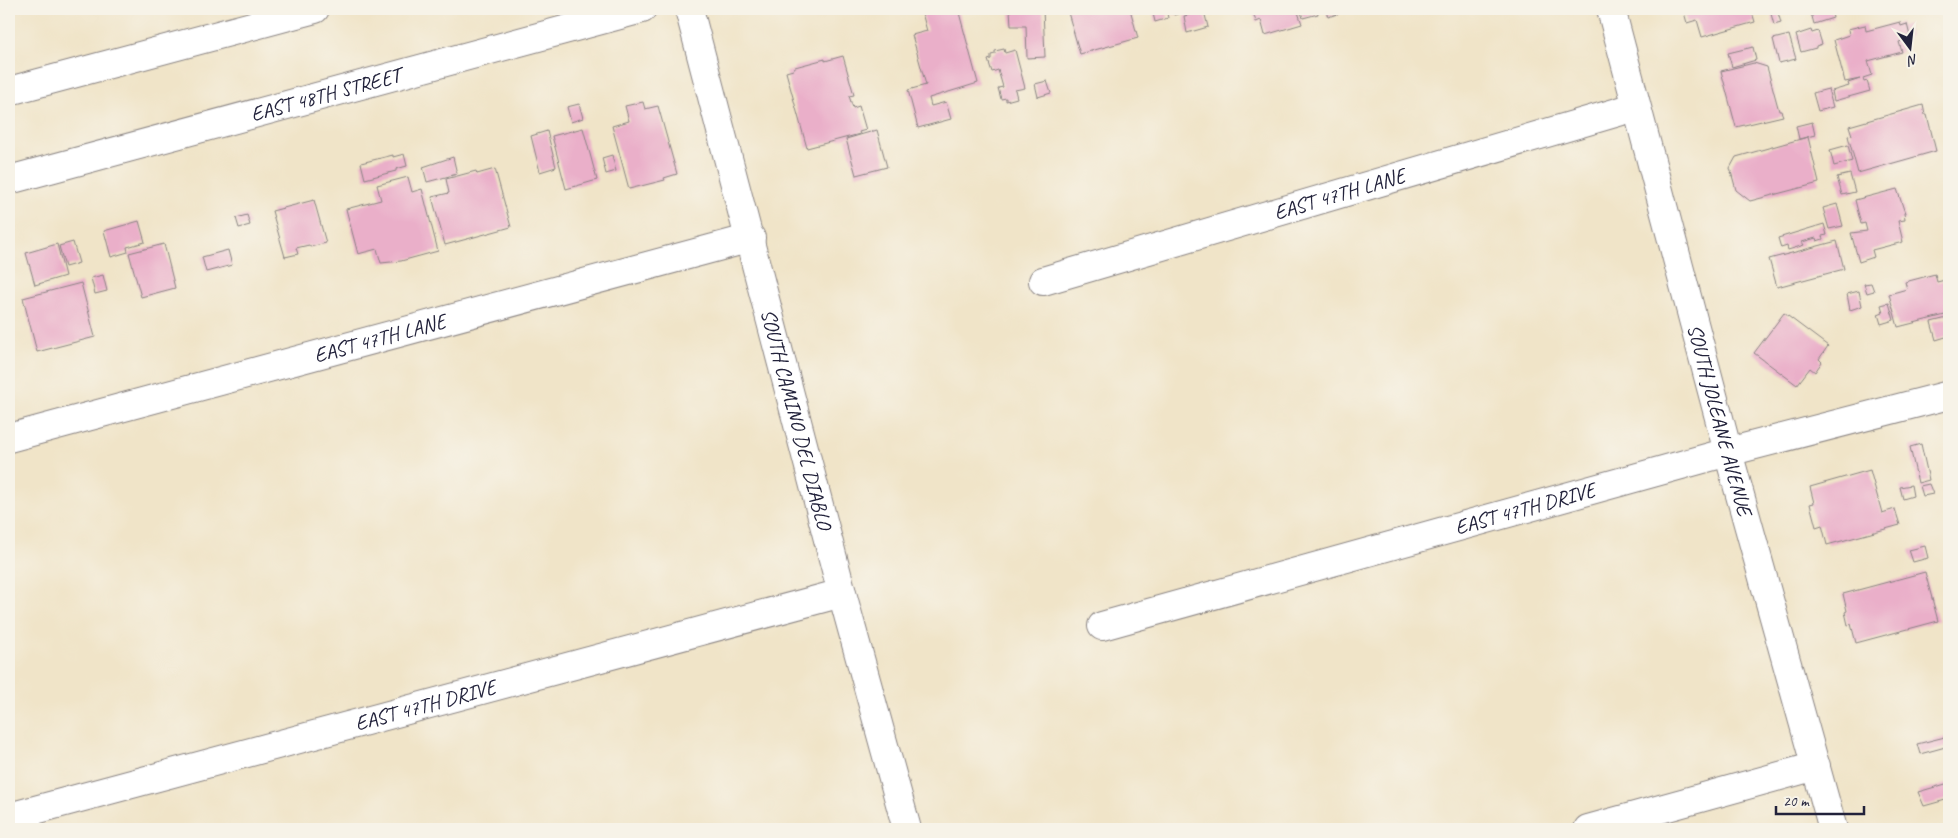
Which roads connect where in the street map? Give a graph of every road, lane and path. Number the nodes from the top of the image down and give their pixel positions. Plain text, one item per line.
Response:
1 (315, 9) edge
2 (642, 9) edge
3 (689, 9) edge
4 (1611, 9) edge
5 (9, 91) edge
6 (1635, 107) junction
7 (9, 180) edge
8 (751, 238) junction
9 (1042, 281) dead end
10 (1949, 395) edge
11 (9, 438) edge
12 (1728, 452) junction
13 (842, 593) junction
14 (1102, 626) dead end
15 (1816, 766) junction
16 (9, 817) edge
17 (907, 829) edge
18 (1588, 829) edge
19 (1833, 829) edge

1 - 5 street
2 - 7 street, EAST 48TH STREET
3 - 8 street, SOUTH CAMINO DEL DIABLO
4 - 6 street, SOUTH JOLEANE AVENUE
6 - 9 street, EAST 47TH LANE
6 - 12 street, SOUTH JOLEANE AVENUE
8 - 11 street, EAST 47TH LANE
8 - 13 street, SOUTH CAMINO DEL DIABLO
10 - 12 street, EAST 47TH DRIVE
12 - 14 street, EAST 47TH DRIVE
12 - 15 street, SOUTH JOLEANE AVENUE
13 - 16 street, EAST 47TH DRIVE
13 - 17 street, SOUTH CAMINO DEL DIABLO
15 - 18 street
15 - 19 street, SOUTH JOLEANE AVENUE

